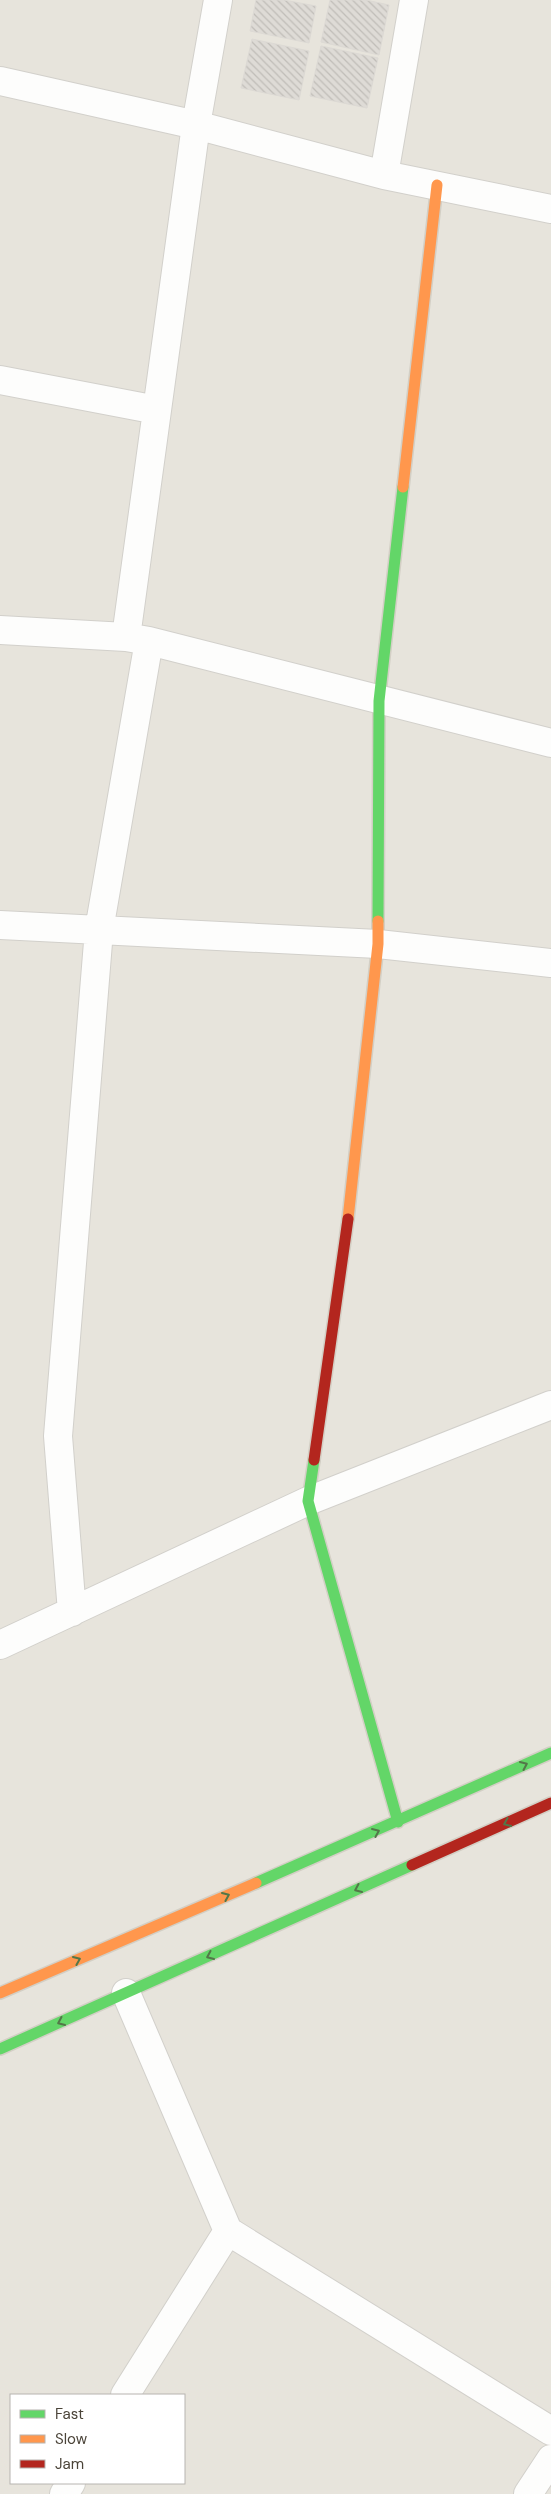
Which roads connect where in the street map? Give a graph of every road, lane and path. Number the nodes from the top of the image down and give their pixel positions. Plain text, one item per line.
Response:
1 (218, 0) edge
2 (414, 0) edge
3 (0, 82) edge
4 (196, 125) junction
5 (384, 175) junction
6 (437, 185) junction
7 (551, 209) edge
8 (0, 380) edge
9 (157, 410) junction
10 (0, 630) edge
11 (138, 639) junction
12 (379, 701) junction
13 (551, 743) edge
14 (0, 925) edge
15 (99, 930) junction
16 (378, 944) junction
17 (551, 963) edge
18 (551, 1405) edge
19 (308, 1501) junction
20 (72, 1612) junction
21 (0, 1645) edge
22 (551, 1753) edge
23 (551, 1803) edge
24 (398, 1822) junction
25 (0, 1993) edge
26 (126, 1994) junction
27 (0, 2049) edge
28 (228, 2230) junction
29 (126, 2394) edge
30 (551, 2431) edge
31 (551, 2459) edge
32 (528, 2494) edge

1 - 4 street
2 - 5 street
3 - 4 street
4 - 5 street
4 - 9 street
5 - 6 street
6 - 7 street
6 - 12 street
8 - 9 street
9 - 11 street
10 - 11 street
11 - 12 street
11 - 15 street
12 - 13 street
12 - 16 street
14 - 15 street
15 - 16 street
15 - 20 street
16 - 17 street
16 - 19 street
18 - 19 street
19 - 20 street
19 - 24 street
20 - 21 street
24 -> 22 street
23 -> 26 street
25 -> 24 street
26 -> 27 street
26 - 28 street
28 - 29 street
28 - 30 street
31 - 32 street

